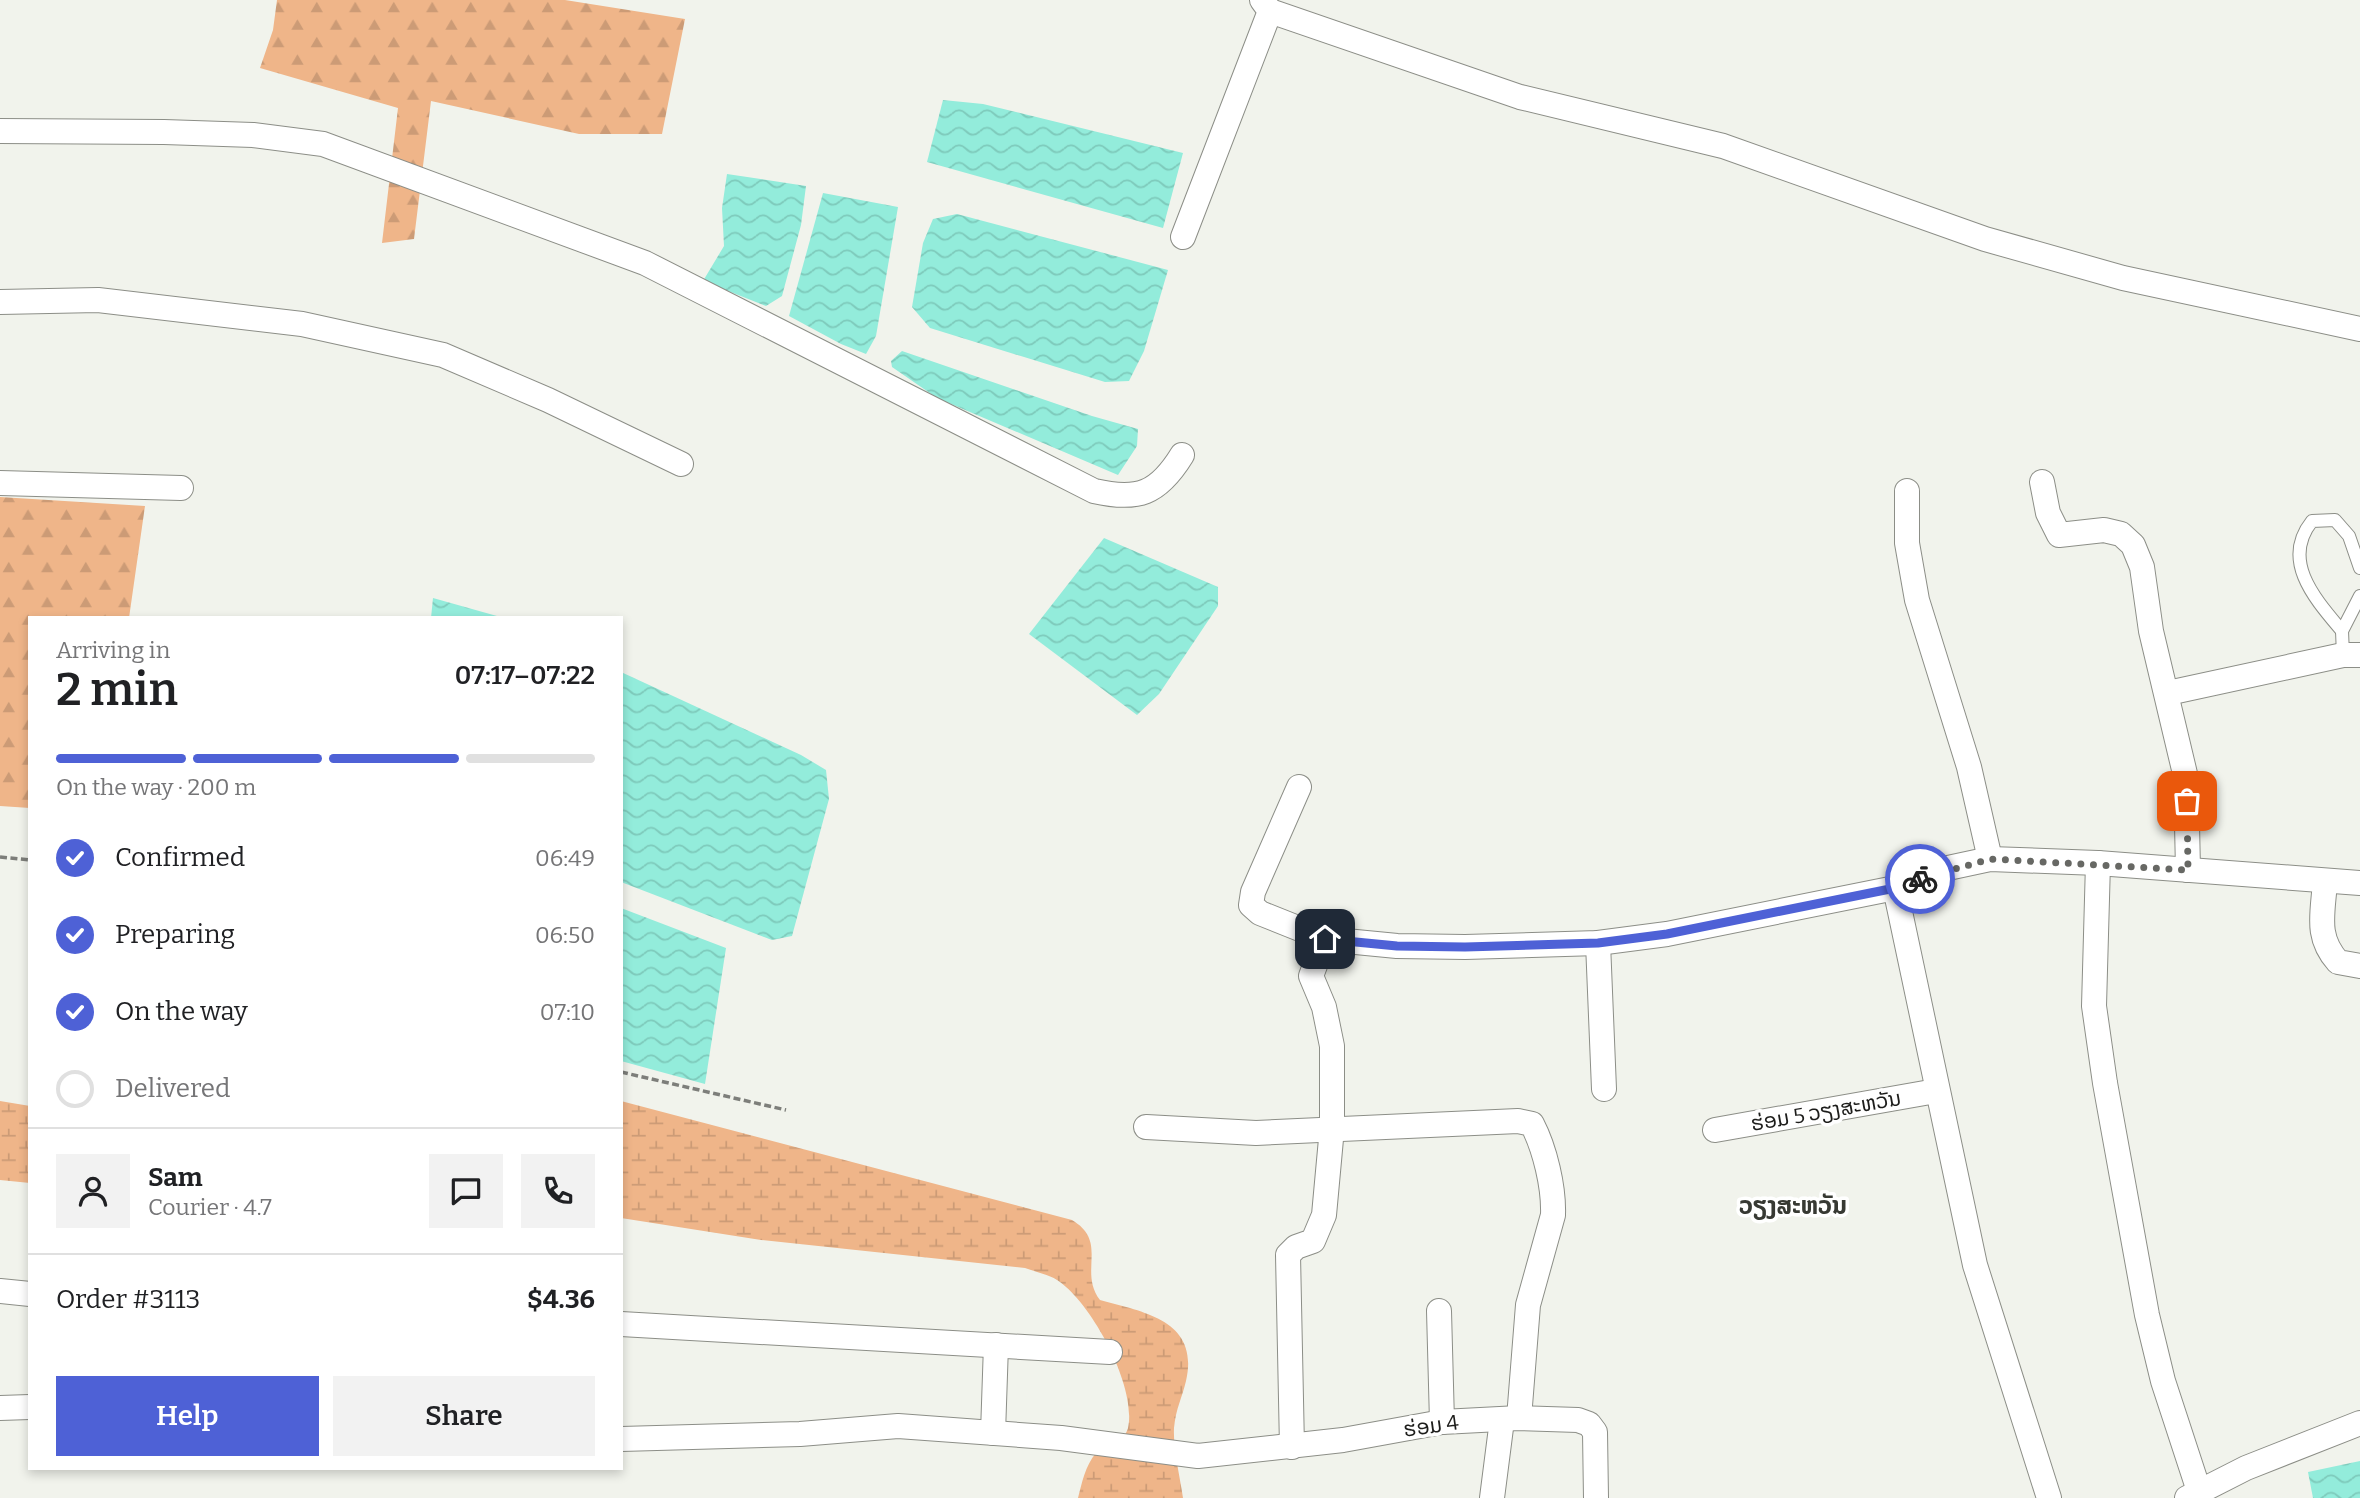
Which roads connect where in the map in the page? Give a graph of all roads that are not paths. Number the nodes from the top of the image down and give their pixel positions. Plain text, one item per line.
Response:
1 (1266, 5) edge
2 (0, 131) edge
3 (1183, 237) dead end
4 (0, 302) edge
5 (2360, 329) edge
6 (1182, 455) dead end
7 (681, 464) dead end
8 (2042, 482) dead end
9 (0, 483) edge
10 (181, 488) dead end
11 (1907, 491) dead end
12 (2360, 568) edge
13 (2360, 596) edge
14 (2348, 647) edge
15 (2168, 693) junction
16 (1299, 787) dead end
17 (1990, 859) junction
18 (2098, 863) junction
19 (2188, 870) junction
20 (2326, 881) junction
21 (2360, 883) edge
22 (1895, 888) junction
23 (1325, 939) junction
24 (1598, 943) junction
25 (2360, 965) edge
26 (1604, 1089) dead end
27 (1936, 1091) junction
28 (1146, 1127) dead end
29 (1332, 1128) junction
30 (1715, 1130) dead end
31 (0, 1292) edge
32 (28, 1294) edge
33 (1439, 1311) dead end
34 (623, 1324) edge
35 (996, 1345) junction
36 (1110, 1352) dead end
37 (28, 1407) edge
38 (0, 1408) edge
39 (1511, 1419) junction
40 (1442, 1422) junction
41 (2360, 1423) edge
42 (993, 1433) junction
43 (623, 1439) edge
44 (1292, 1447) junction
45 (2193, 1495) edge
46 (2039, 1497) edge
47 (1492, 1498) edge
48 (1596, 1498) edge

1 - 3 street
1 - 5 street
2 - 6 street
4 - 7 street
8 - 15 street
9 - 10 street
11 - 17 street
12 - 14 lane
13 - 14 lane
14 - 15 street
15 - 19 street
16 - 23 street
17 - 18 street
17 - 22 street
18 - 19 street
18 - 45 street
19 - 20 street
20 - 21 street
20 - 25 street
22 - 24 street
22 - 27 street
23 - 24 street
23 - 29 street
24 - 26 street
27 - 30 street, ຮ່ອມ 5 ວຽງສະຫວັນ
27 - 46 street
28 - 29 street
29 - 39 street
29 - 44 street
31 - 32 street
33 - 40 street
34 - 35 street
35 - 36 street
35 - 42 street
37 - 38 street
39 - 40 street, ຮ່ອມ 4
39 - 47 street
39 - 48 street, ຮ່ອມ 4
40 - 44 street, ຮ່ອມ 4
41 - 45 street
42 - 43 street, ຮ່ອມ 4
42 - 44 street, ຮ່ອມ 4

